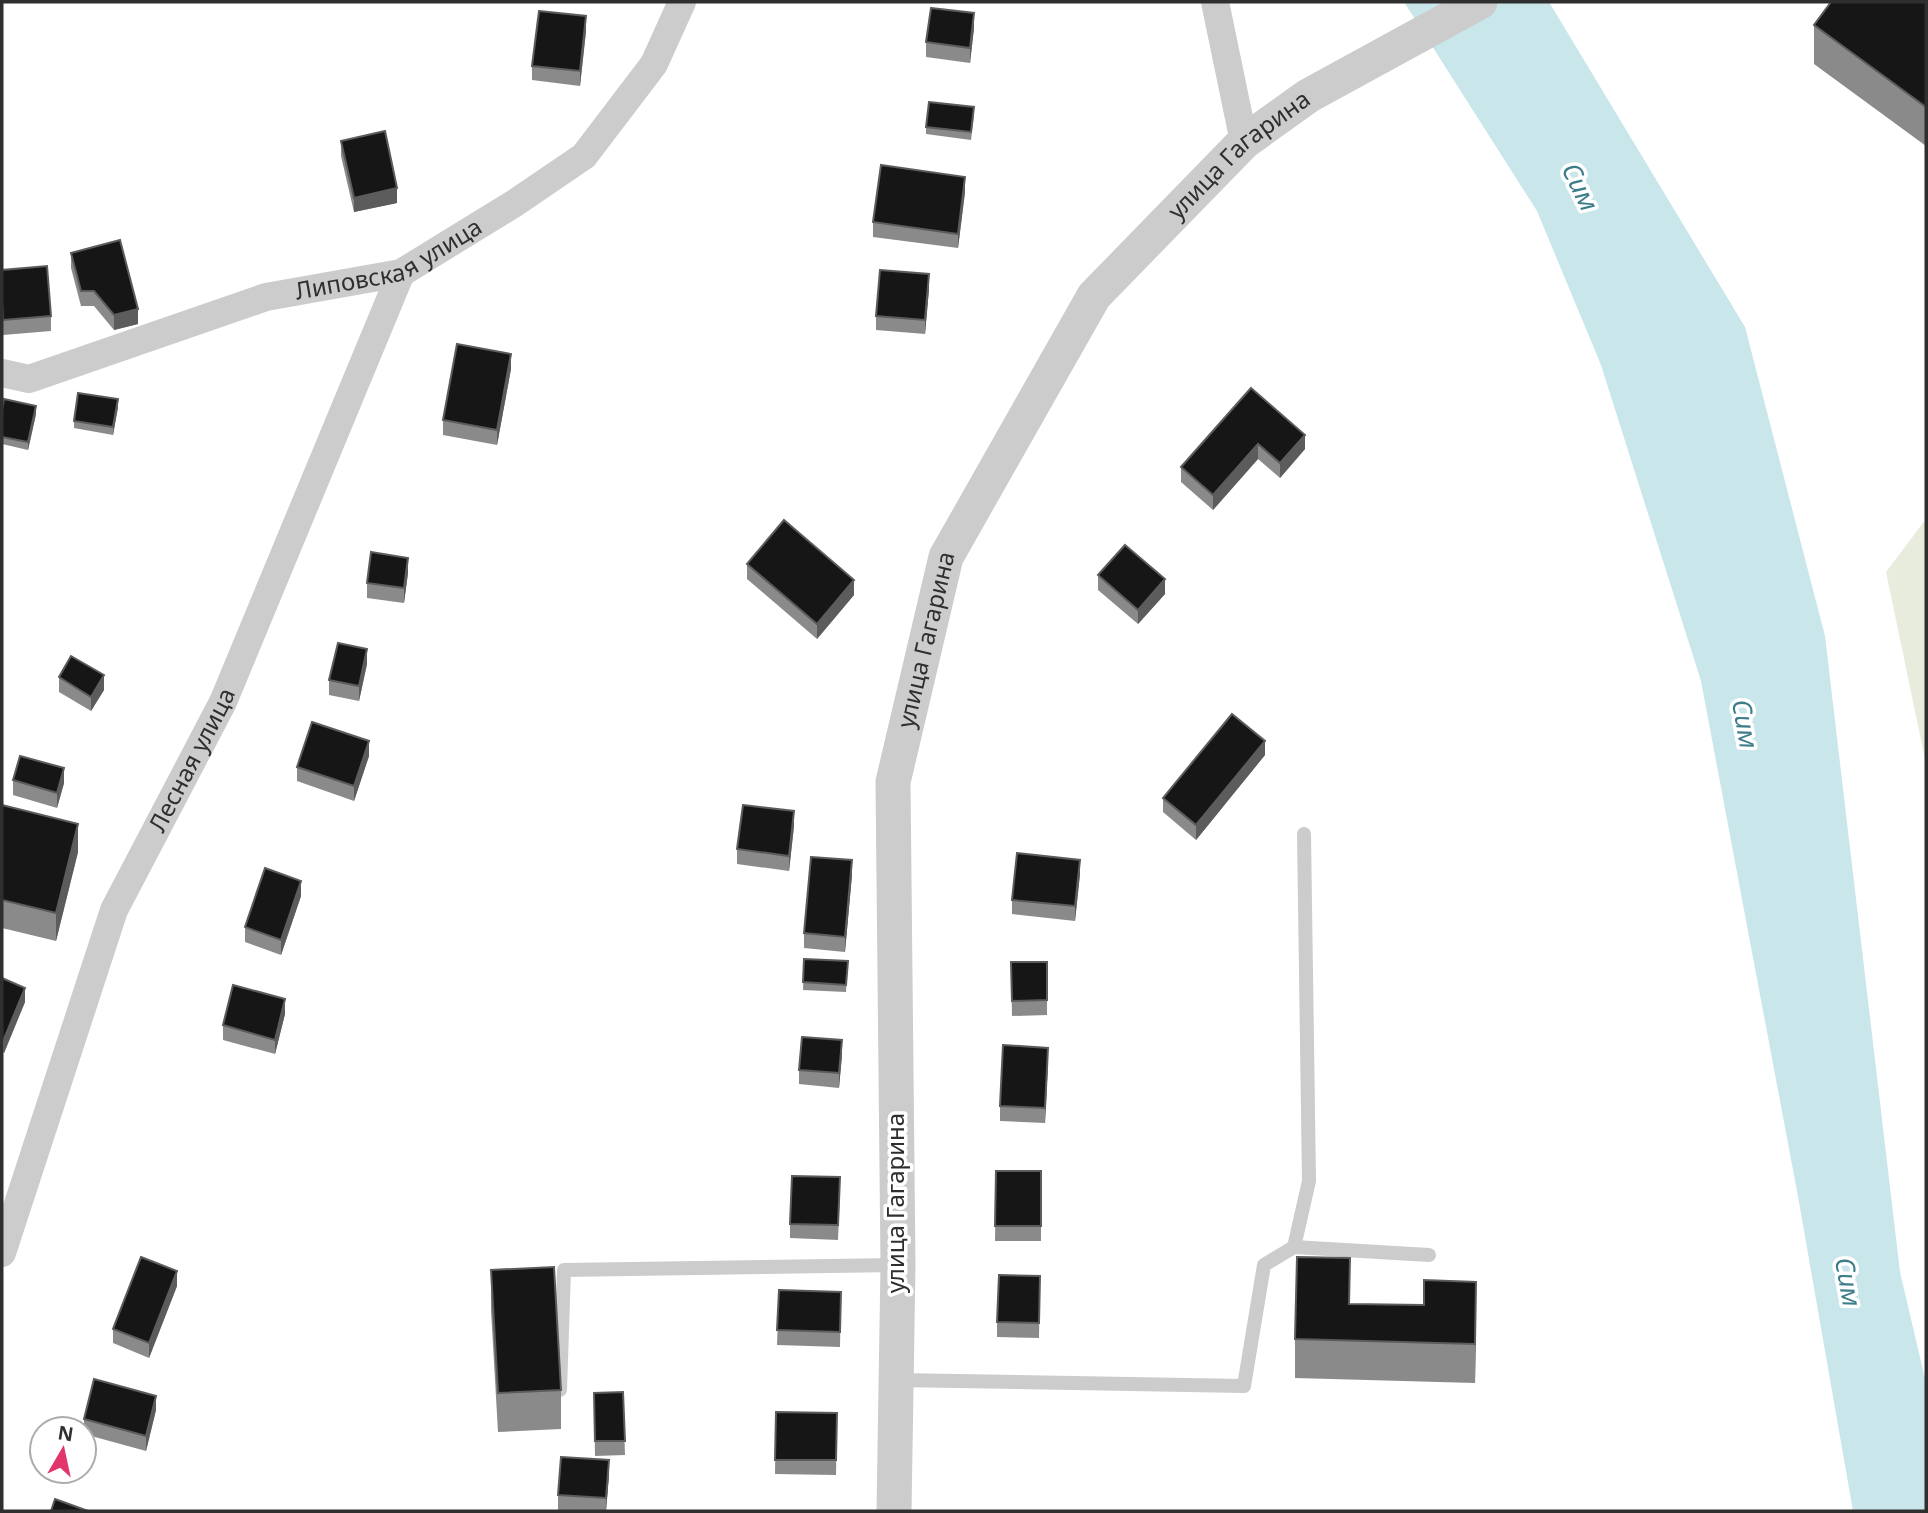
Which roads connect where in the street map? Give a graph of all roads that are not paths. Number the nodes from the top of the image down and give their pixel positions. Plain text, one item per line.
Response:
1 (682, 2) edge
2 (1215, 2) edge
3 (1480, 2) edge
4 (1244, 142) junction
5 (401, 274) junction
6 (2, 373) edge
7 (1304, 834) dead end
8 (1294, 1247) junction
9 (2, 1253) edge
10 (1429, 1255) dead end
11 (898, 1265) junction
12 (895, 1380) junction
13 (560, 1390) edge
14 (894, 1511) edge

1 - 5 street, Липовская улица
2 - 4 street
3 - 4 street, улица Гагарина
4 - 11 street, улица Гагарина
5 - 6 street, Липовская улица
5 - 9 street, Лесная улица
7 - 8 lane
8 - 10 lane
8 - 12 lane
11 - 12 street, улица Гагарина
11 - 13 lane
12 - 14 street, улица Гагарина

